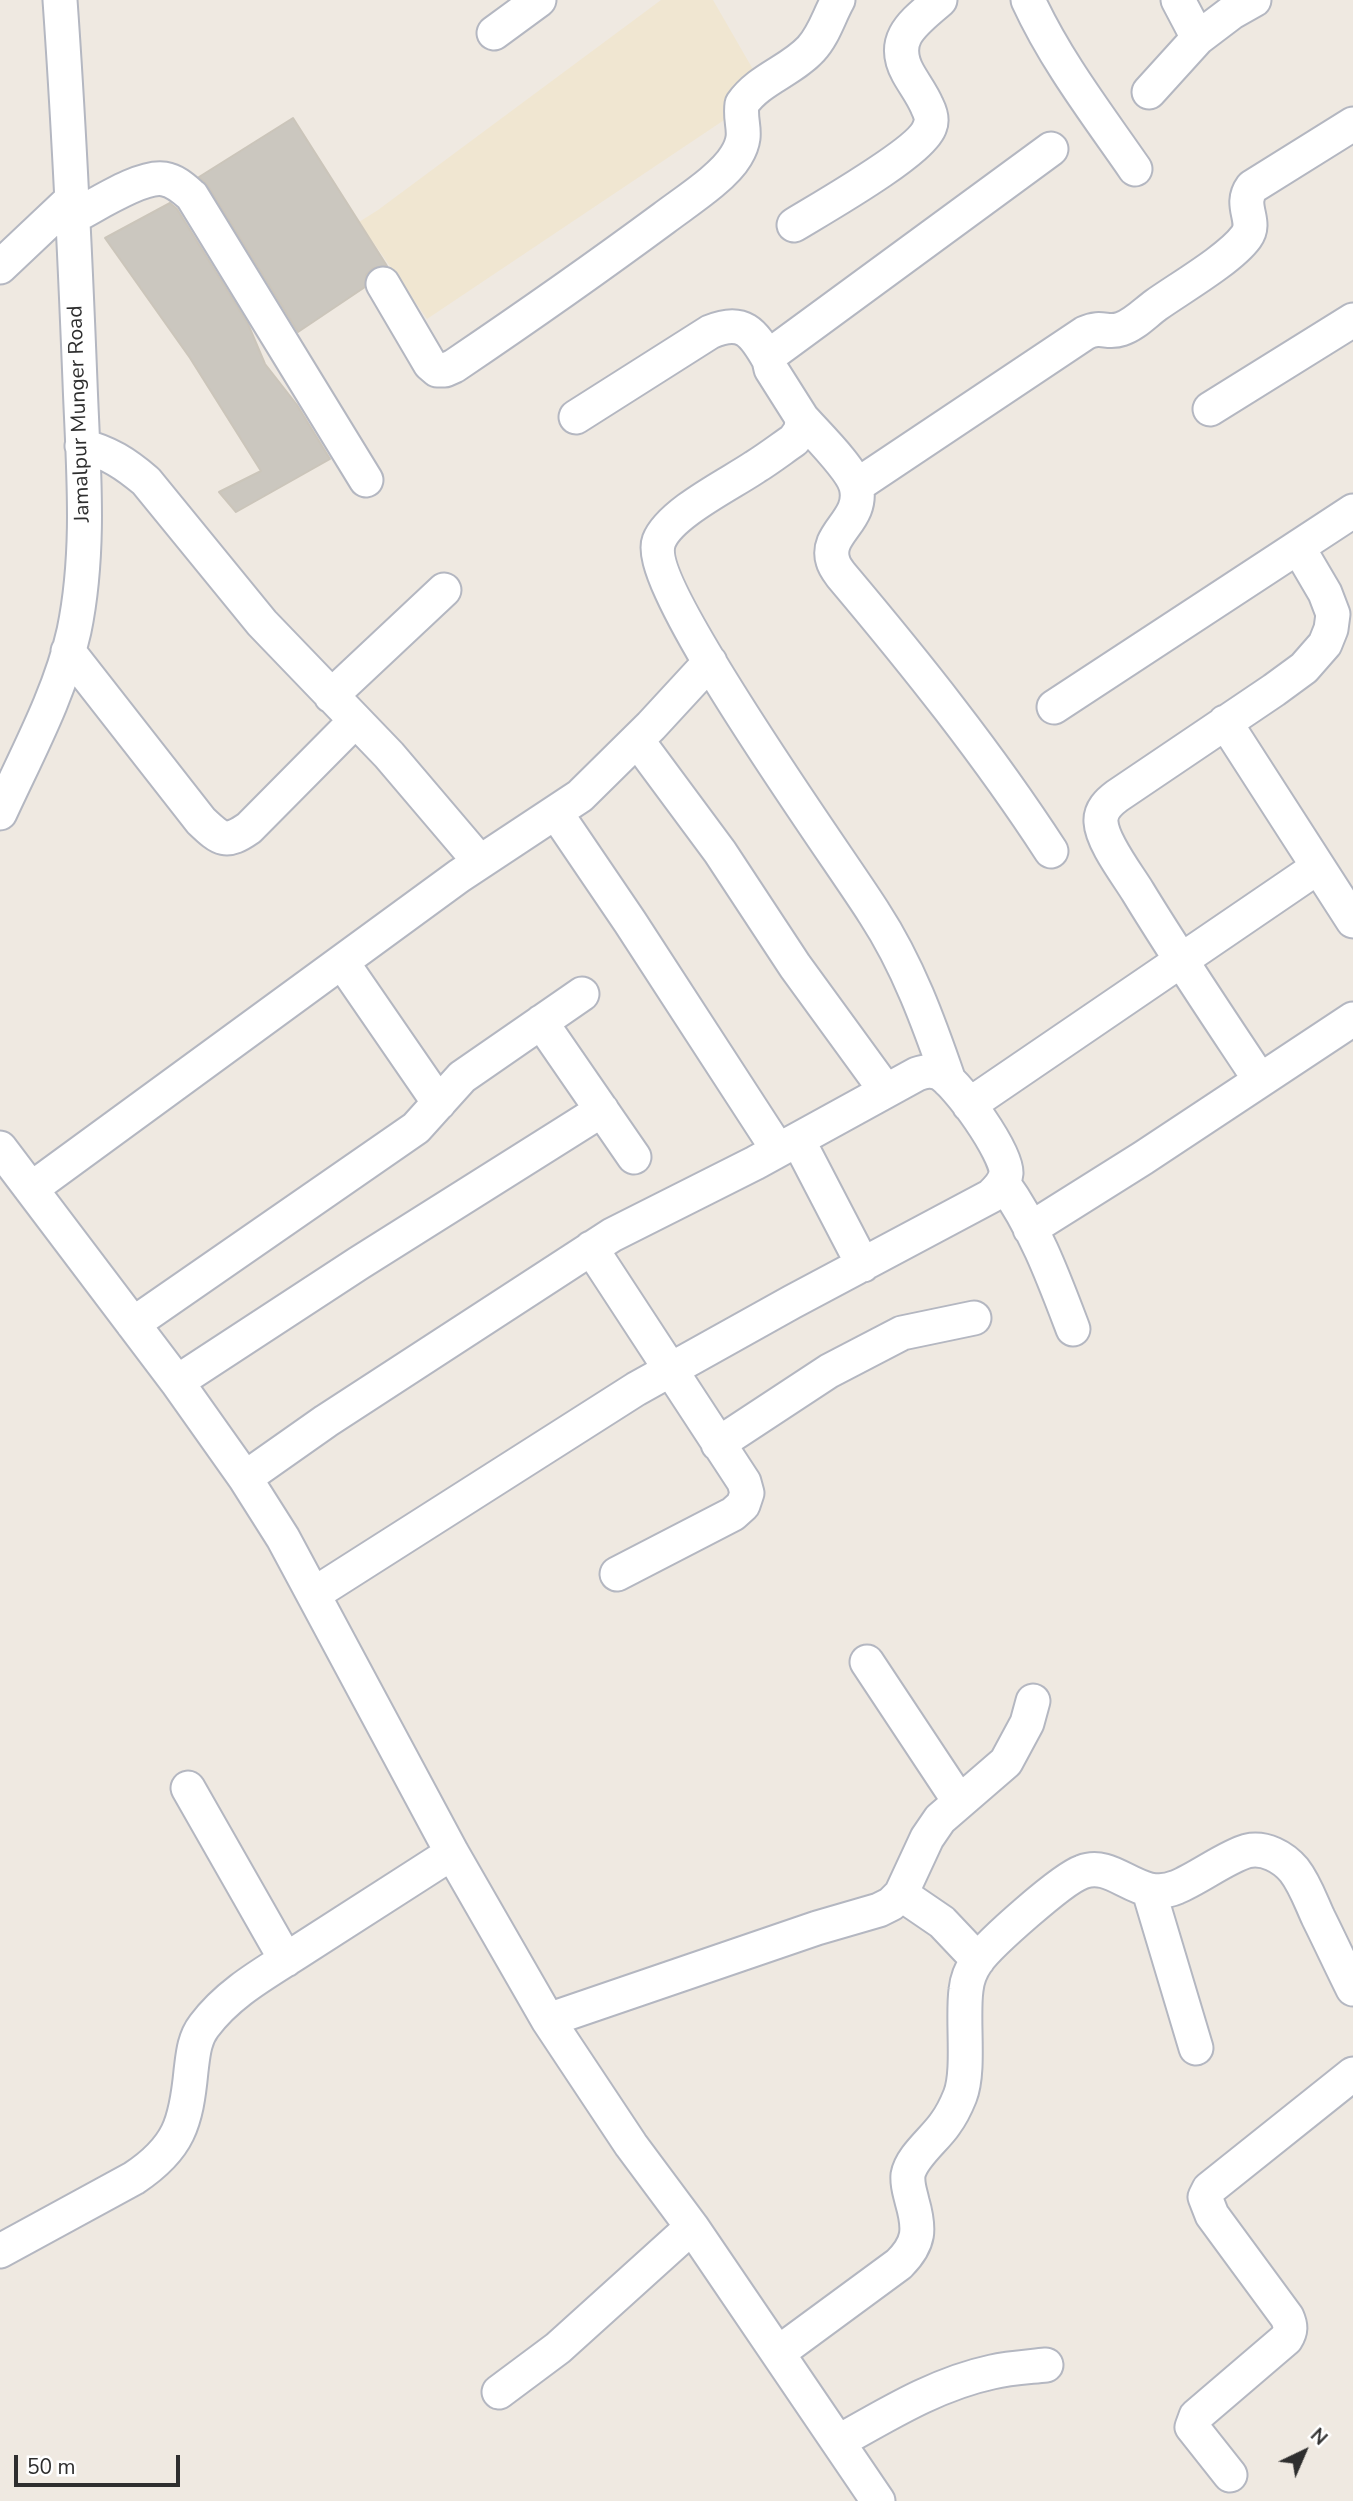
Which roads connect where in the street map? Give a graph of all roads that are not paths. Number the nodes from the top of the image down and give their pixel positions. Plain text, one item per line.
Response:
1 (60, 0) edge
2 (540, 0) edge
3 (838, 0) edge
4 (940, 0) edge
5 (1028, 0) edge
6 (1178, 0) edge
7 (1254, 0) edge
8 (494, 33) dead end
9 (1198, 38) junction
10 (1149, 92) dead end
11 (1353, 124) edge
12 (1051, 149) dead end
13 (1135, 169) dead end
14 (73, 208) junction
15 (794, 225) dead end
16 (0, 267) edge
17 (383, 284) dead end
18 (1353, 320) edge
19 (769, 360) junction
20 (1210, 409) dead end
21 (576, 417) dead end
22 (802, 418) junction
23 (82, 446) junction
24 (366, 480) dead end
25 (856, 486) junction
26 (1353, 511) edge
27 (1298, 547) junction
28 (444, 590) dead end
29 (68, 651) junction
30 (710, 662) junction
31 (331, 696) junction
32 (1054, 707) dead end
33 (355, 721) junction
34 (1225, 722) junction
35 (638, 740) junction
36 (0, 813) edge
37 (556, 813) junction
38 (1051, 851) dead end
39 (480, 862) junction
40 (1318, 867) junction
41 (1353, 920) edge
42 (1181, 961) junction
43 (342, 962) junction
44 (582, 994) dead end
45 (1353, 1019) edge
46 (541, 1022) junction
47 (1260, 1080) junction
48 (886, 1091) junction
49 (959, 1093) junction
50 (439, 1103) junction
51 (602, 1110) junction
52 (788, 1145) junction
53 (0, 1148) edge
54 (634, 1157) dead end
55 (1003, 1183) junction
56 (31, 1189) junction
57 (1030, 1229) junction
58 (591, 1248) junction
59 (863, 1265) junction
60 (974, 1318) dead end
61 (133, 1324) junction
62 (1073, 1329) dead end
63 (669, 1370) junction
64 (177, 1382) junction
65 (718, 1444) junction
66 (245, 1478) junction
67 (617, 1574) dead end
68 (314, 1594) junction
69 (867, 1662) dead end
70 (1034, 1701) dead end
71 (188, 1788) dead end
72 (959, 1801) junction
73 (452, 1853) junction
74 (1149, 1891) junction
75 (901, 1894) junction
76 (286, 1960) junction
77 (978, 1960) junction
78 (1353, 1989) edge
79 (548, 2021) junction
80 (1196, 2048) dead end
81 (1353, 2074) edge
82 (692, 2227) junction
83 (0, 2251) edge
84 (778, 2353) junction
85 (1046, 2365) dead end
86 (499, 2392) dead end
87 (838, 2442) junction
88 (1230, 2475) dead end
89 (878, 2501) edge

1 - 14 street, Jamalpur Munger Road
2 - 8 street
3 - 17 street
4 - 15 street
5 - 13 street
6 - 9 street
7 - 9 street
9 - 10 street
11 - 25 street
12 - 19 street
14 - 16 street
14 - 23 street, Jamalpur Munger Road
14 - 24 street
18 - 20 street
19 - 21 street
19 - 22 street
22 - 25 street
22 - 30 street
23 - 29 street, Jamalpur Munger Road
23 - 31 street
25 - 38 street
26 - 27 street
27 - 32 street
27 - 34 street
28 - 31 street
29 - 33 street
29 - 36 street, Jamalpur Munger Road
30 - 35 street
30 - 49 street
31 - 33 street
33 - 39 street
34 - 40 street
34 - 42 street
35 - 37 street
35 - 48 street
37 - 39 street
37 - 52 street
39 - 43 street
40 - 41 street
40 - 42 street
42 - 47 street
42 - 49 street
43 - 50 street
43 - 56 street
44 - 46 street
45 - 47 street
46 - 50 street
46 - 51 street
47 - 57 street
48 - 49 street
48 - 52 street
49 - 55 street
50 - 61 street
51 - 54 street
51 - 64 street
52 - 58 street
52 - 59 street
53 - 56 street
55 - 57 street
55 - 59 street
56 - 61 street
57 - 62 street
58 - 63 street
58 - 66 street
59 - 63 street
60 - 65 street
61 - 64 street
63 - 65 street
63 - 68 street
64 - 66 street
65 - 67 street
66 - 68 street
68 - 73 street
69 - 72 street
70 - 72 street
71 - 76 street
72 - 75 street
73 - 76 street
73 - 79 street
74 - 77 street
74 - 78 street
74 - 80 street
75 - 77 street
75 - 79 street
76 - 83 street
77 - 84 street
79 - 82 street
81 - 88 street
82 - 84 street
82 - 86 street
84 - 87 street
85 - 87 street
87 - 89 street

